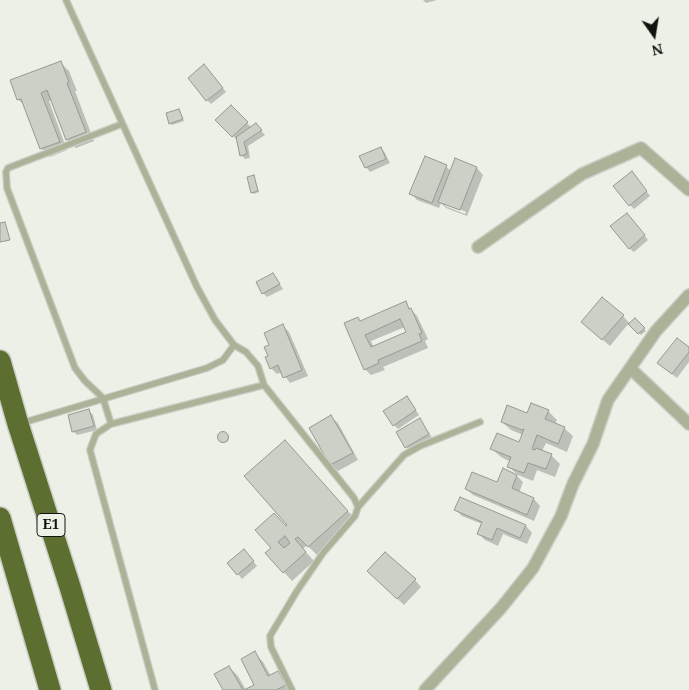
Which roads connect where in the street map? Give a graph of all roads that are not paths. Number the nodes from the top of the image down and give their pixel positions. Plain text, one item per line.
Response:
1 (66, 0) edge
2 (122, 124) junction
3 (689, 190) edge
4 (478, 247) dead end
5 (689, 296) edge
6 (234, 344) junction
7 (0, 360) edge
8 (630, 368) junction
9 (264, 385) junction
10 (103, 398) junction
11 (480, 422) dead end
12 (18, 424) junction
13 (111, 424) junction
14 (689, 424) edge
15 (358, 507) junction
16 (0, 518) edge
17 (50, 690) edge
18 (101, 690) edge
19 (156, 690) edge
20 (292, 690) edge
21 (426, 690) edge

1 - 2 lane
2 - 6 lane
2 - 10 lane
3 - 4 street
5 - 8 street
6 - 9 lane
6 - 10 lane
7 - 12 highway, E1
8 - 14 street
8 - 21 street
9 - 13 lane
9 - 15 lane
10 - 12 lane
10 - 13 lane
11 - 15 lane
12 - 18 highway, E1
13 - 19 lane
15 - 20 lane
16 - 17 highway

